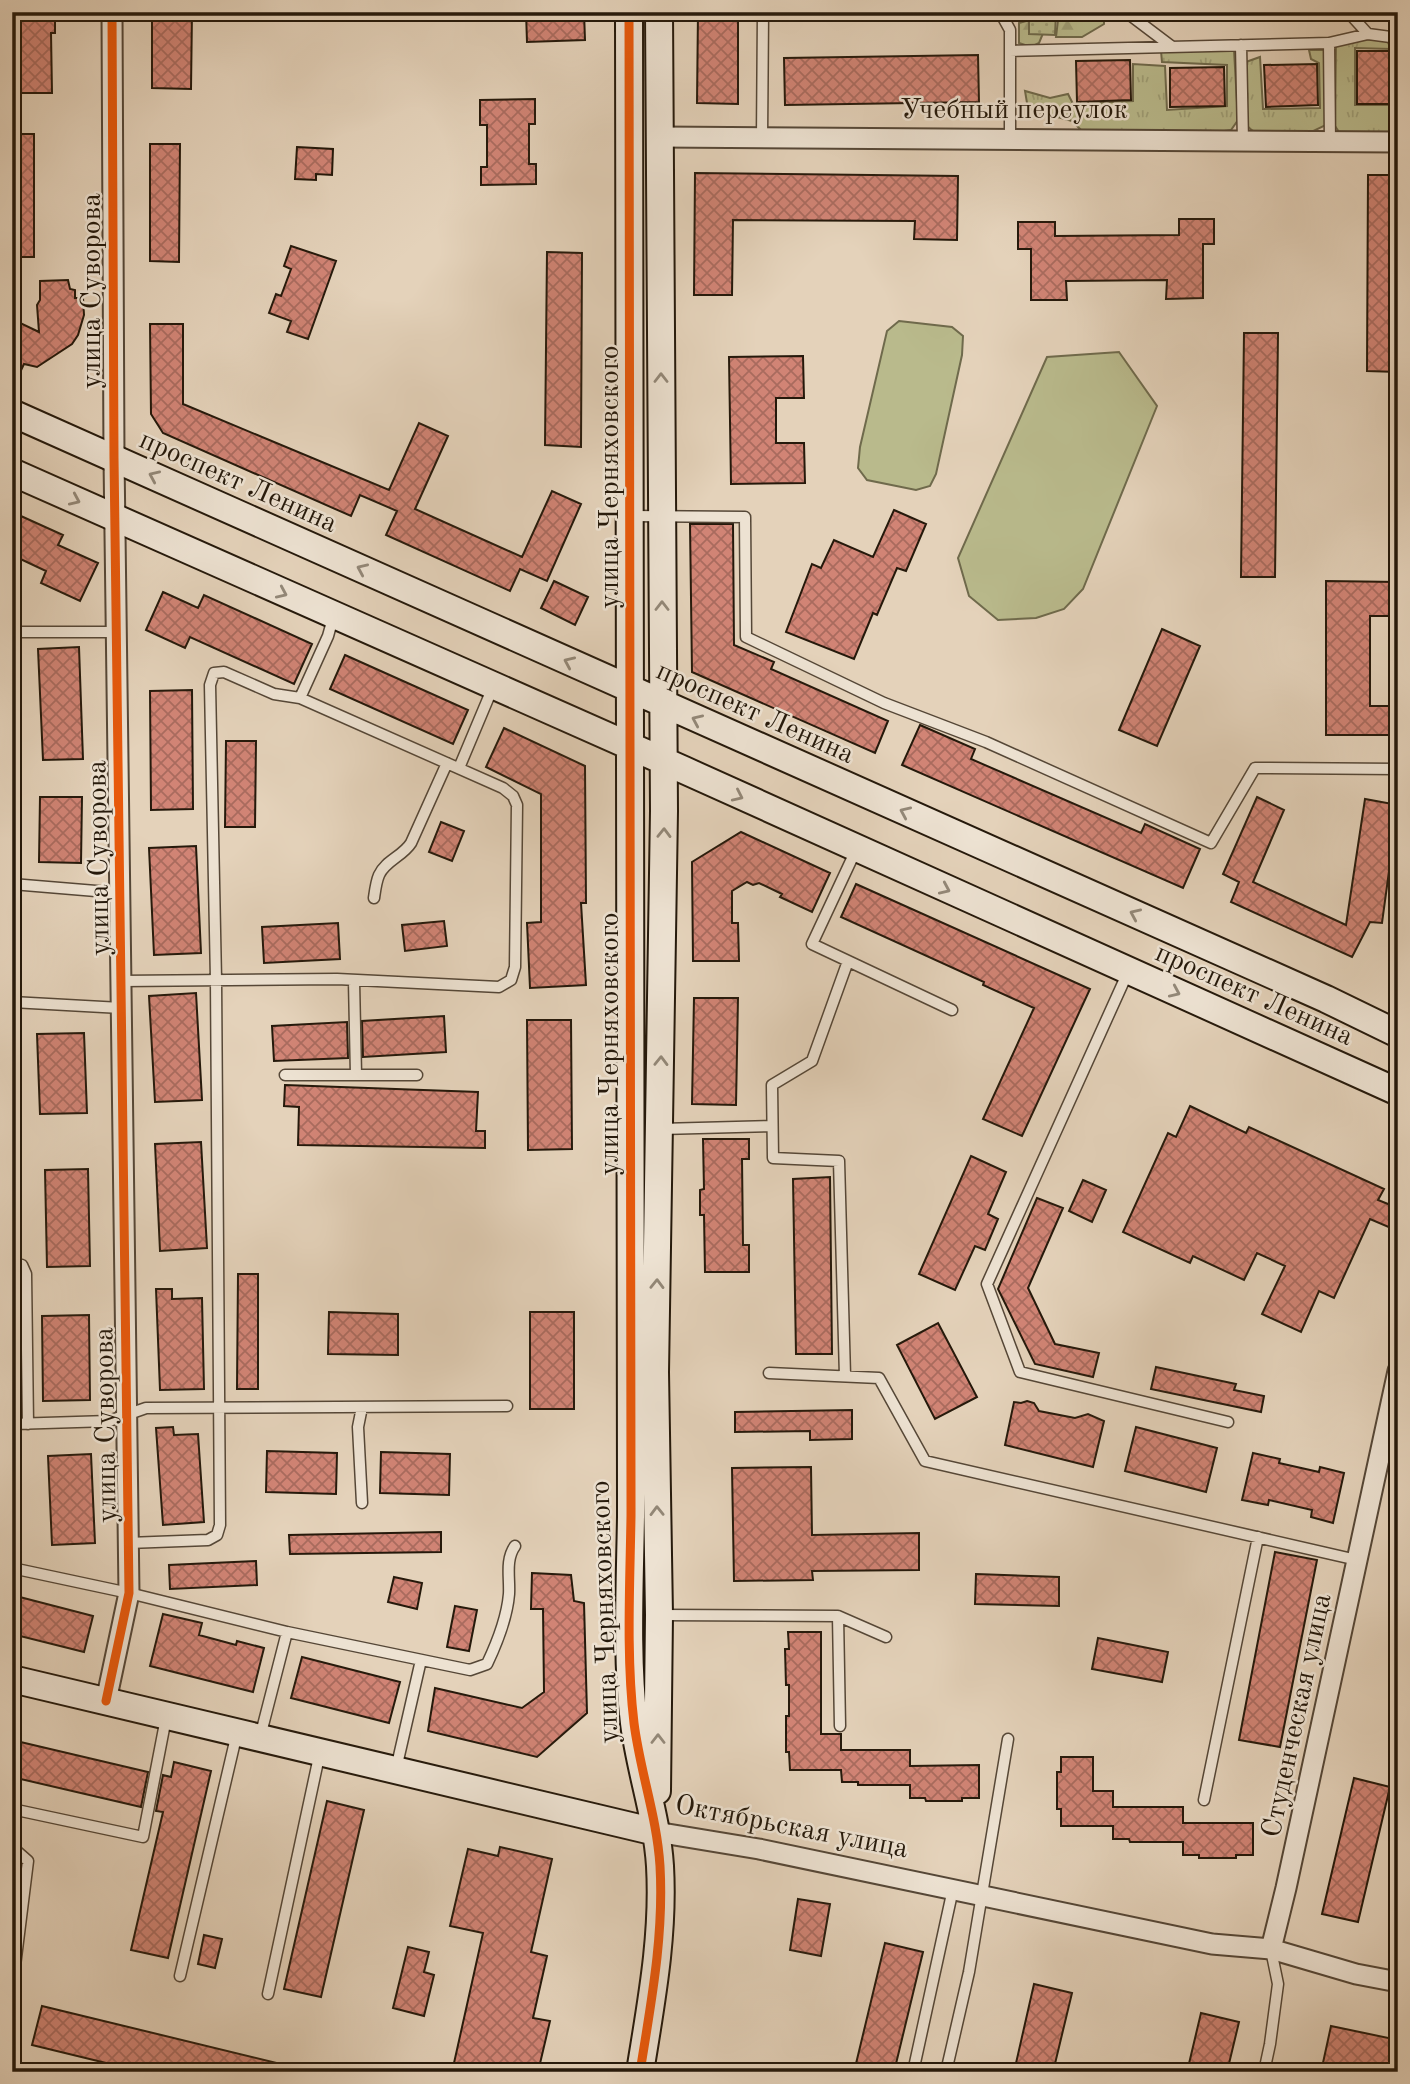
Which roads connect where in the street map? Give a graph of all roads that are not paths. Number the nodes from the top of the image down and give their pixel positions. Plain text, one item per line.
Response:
1 (112, 12) edge
2 (629, 12) edge
3 (659, 12) edge
4 (763, 12) edge
5 (1000, 12) edge
6 (1126, 12) edge
7 (1348, 12) edge
8 (1368, 34) junction
9 (1398, 38) edge
10 (1329, 43) junction
11 (1241, 45) junction
12 (1171, 47) junction
13 (1010, 51) junction
14 (630, 137) junction
15 (660, 137) junction
16 (762, 138) junction
17 (1010, 140) junction
18 (1242, 141) junction
19 (1331, 142) junction
20 (1398, 142) edge
21 (12, 413) edge
22 (114, 458) junction
23 (12, 472) edge
24 (632, 516) junction
25 (662, 516) junction
26 (115, 518) junction
27 (12, 579) edge
28 (333, 615) junction
29 (116, 632) junction
30 (493, 687) junction
31 (631, 690) junction
32 (300, 698) junction
33 (663, 704) junction
34 (631, 748) junction
35 (664, 761) junction
36 (447, 763) junction
37 (459, 768) junction
38 (1398, 769) edge
39 (856, 849) junction
40 (12, 884) edge
41 (120, 893) junction
42 (374, 898) dead end
43 (848, 961) junction
44 (1129, 971) junction
45 (216, 980) junction
46 (121, 981) junction
47 (354, 981) junction
48 (12, 1002) edge
49 (121, 1008) junction
50 (952, 1010) dead end
51 (1398, 1034) edge
52 (285, 1075) dead end
53 (356, 1075) junction
54 (417, 1075) dead end
55 (1398, 1092) edge
56 (772, 1126) junction
57 (660, 1129) junction
58 (12, 1263) edge
59 (1398, 1371) edge
60 (769, 1373) dead end
61 (845, 1377) junction
62 (507, 1406) dead end
63 (220, 1407) junction
64 (362, 1407) junction
65 (127, 1414) junction
66 (1228, 1422) dead end
67 (12, 1424) edge
68 (28, 1424) junction
69 (362, 1503) dead end
70 (1258, 1537) junction
71 (128, 1543) junction
72 (514, 1546) dead end
73 (1357, 1560) junction
74 (12, 1568) edge
75 (129, 1593) junction
76 (659, 1615) junction
77 (838, 1616) junction
78 (286, 1632) junction
79 (886, 1637) dead end
80 (421, 1660) junction
81 (12, 1679) edge
82 (106, 1701) junction
83 (166, 1716) junction
84 (840, 1726) dead end
85 (248, 1735) junction
86 (1008, 1739) dead end
87 (320, 1752) junction
88 (396, 1770) junction
89 (1204, 1800) dead end
90 (12, 1809) edge
91 (656, 1832) junction
92 (12, 1847) edge
93 (953, 1889) junction
94 (982, 1895) junction
95 (1271, 1949) junction
96 (180, 1976) dead end
97 (1398, 1982) edge
98 (12, 1990) edge
99 (268, 1994) dead end
100 (640, 2072) edge
101 (913, 2072) edge
102 (946, 2072) edge
103 (1264, 2072) edge

1 - 22 street, улица Суворова
2 - 14 street, улица Черняховского
3 - 15 street
4 - 16 lane
5 - 13 lane
6 - 12 lane
7 - 8 lane
8 - 9 lane
8 - 10 lane
10 - 11 lane
10 - 19 lane
11 - 12 lane
11 - 18 lane
12 - 13 lane
13 - 17 lane
14 - 15 street, Учебный переулок
14 - 24 street, улица Черняховского
15 - 16 street, Учебный переулок
25 -> 15 street
16 - 17 street, Учебный переулок
17 - 18 street, Учебный переулок
18 - 19 street, Учебный переулок
19 - 20 street, Учебный переулок
21 - 22 street, проспект Ленина
22 - 26 street, улица Суворова
31 -> 22 street, проспект Ленина
23 -> 26 street, проспект Ленина
24 - 25 lane
24 - 31 street, улица Черняховского
33 -> 25 street
25 - 38 lane
26 -> 28 street, проспект Ленина
26 - 29 street, улица Суворова
27 - 29 lane
28 - 30 street, проспект Ленина
28 - 32 lane
29 - 41 street, улица Суворова
30 - 34 street, проспект Ленина
30 - 37 lane
31 - 33 street, проспект Ленина
31 - 34 street, улица Черняховского
32 - 36 lane
32 - 45 lane
33 - 35 street
51 -> 33 street, проспект Ленина
34 - 35 street, проспект Ленина
34 - 91 street, улица Черняховского
35 -> 39 street, проспект Ленина
57 -> 35 street
36 - 37 lane
36 - 42 lane
37 - 47 lane
39 - 43 lane
39 -> 44 street, проспект Ленина
40 - 41 lane
41 - 46 street, улица Суворова
43 - 50 lane
43 - 56 lane
44 -> 55 street, проспект Ленина
44 - 66 lane
45 - 46 lane
45 - 47 lane
45 - 63 lane
46 - 49 street, улица Суворова
47 - 53 lane
48 - 49 lane
49 - 65 street, улица Суворова
52 - 53 lane
53 - 54 lane
56 - 57 lane
56 - 61 lane
76 -> 57 street
58 - 68 lane
59 - 73 street, Студенческая улица
60 - 61 lane
61 - 70 lane
62 - 64 lane
63 - 64 lane
63 - 65 lane
63 - 71 lane
64 - 69 lane
65 - 68 lane
65 - 71 street, улица Суворова
67 - 68 lane
70 - 73 lane
70 - 89 lane
71 - 75 street, улица Суворова
72 - 80 lane
73 - 95 street, Студенческая улица
74 - 75 lane
75 - 78 lane
75 - 82 street, улица Суворова
76 - 77 lane
91 -> 76 street
77 - 79 lane
77 - 84 lane
78 - 80 lane
78 - 85 lane
80 - 88 lane
81 - 82 street, Октябрьская улица
82 - 83 street, Октябрьская улица
83 - 85 street, Октябрьская улица
83 - 90 lane
85 - 87 street, Октябрьская улица
85 - 96 lane
86 - 94 lane
87 - 88 street, Октябрьская улица
87 - 99 lane
88 - 91 street, Октябрьская улица
91 - 93 street, Октябрьская улица
91 - 100 street, улица Черняховского
92 - 98 lane
93 - 94 street, Октябрьская улица
93 - 101 lane
94 - 95 street, Октябрьская улица
94 - 102 lane
95 - 97 street, Октябрьская улица
95 - 103 lane, Студенческая улица

